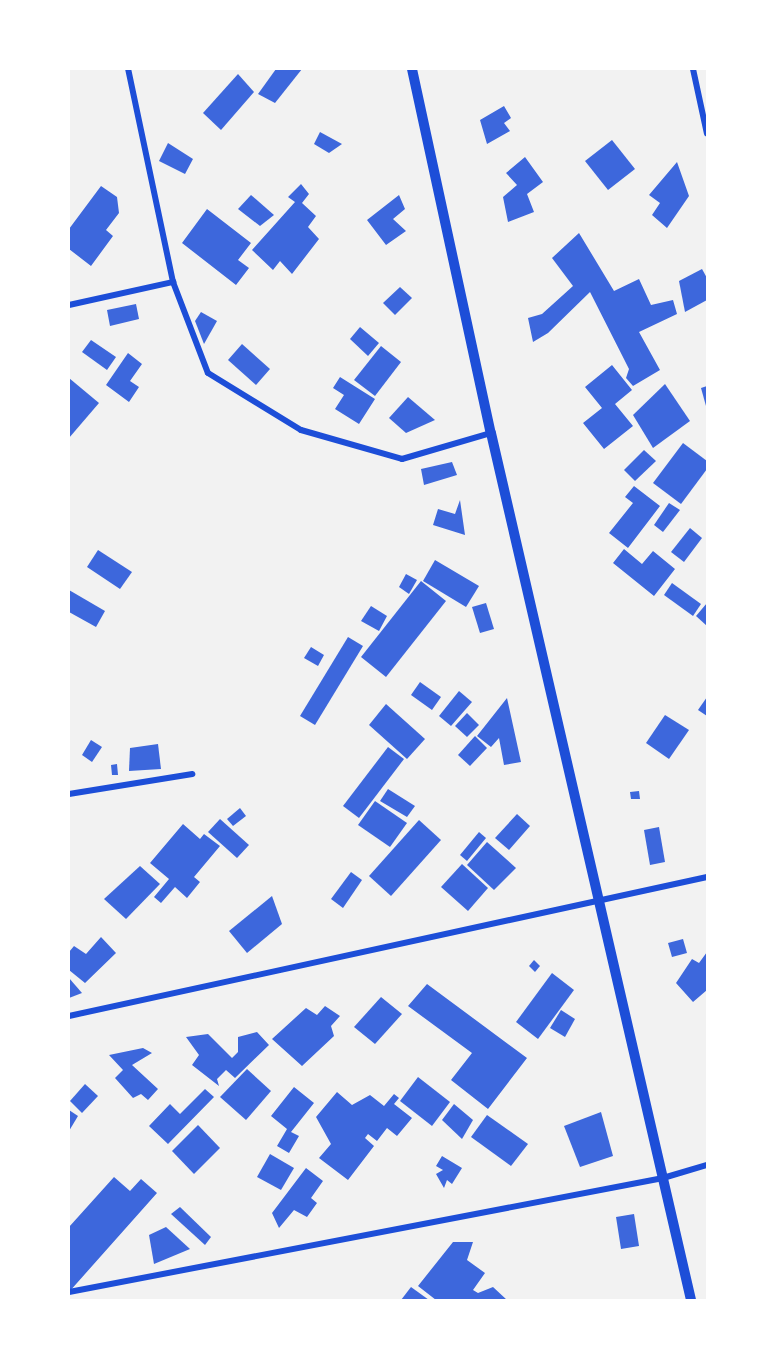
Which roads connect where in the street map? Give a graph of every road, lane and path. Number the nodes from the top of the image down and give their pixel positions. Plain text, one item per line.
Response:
1 (128, 69) edge
2 (412, 69) edge
3 (693, 69) edge
4 (707, 134) edge
5 (173, 282) junction
6 (69, 305) edge
7 (491, 433) junction
8 (192, 774) dead end
9 (69, 794) edge
10 (707, 877) edge
11 (599, 903) junction
12 (69, 1016) edge
13 (707, 1165) edge
14 (663, 1178) junction
15 (69, 1292) edge
16 (691, 1300) edge

1 - 5 street
2 - 7 street
3 - 4 street
5 - 6 street
5 - 7 street
7 - 11 street
8 - 9 street
10 - 11 street
11 - 12 street
11 - 14 street
13 - 14 street
14 - 15 street
14 - 16 street

